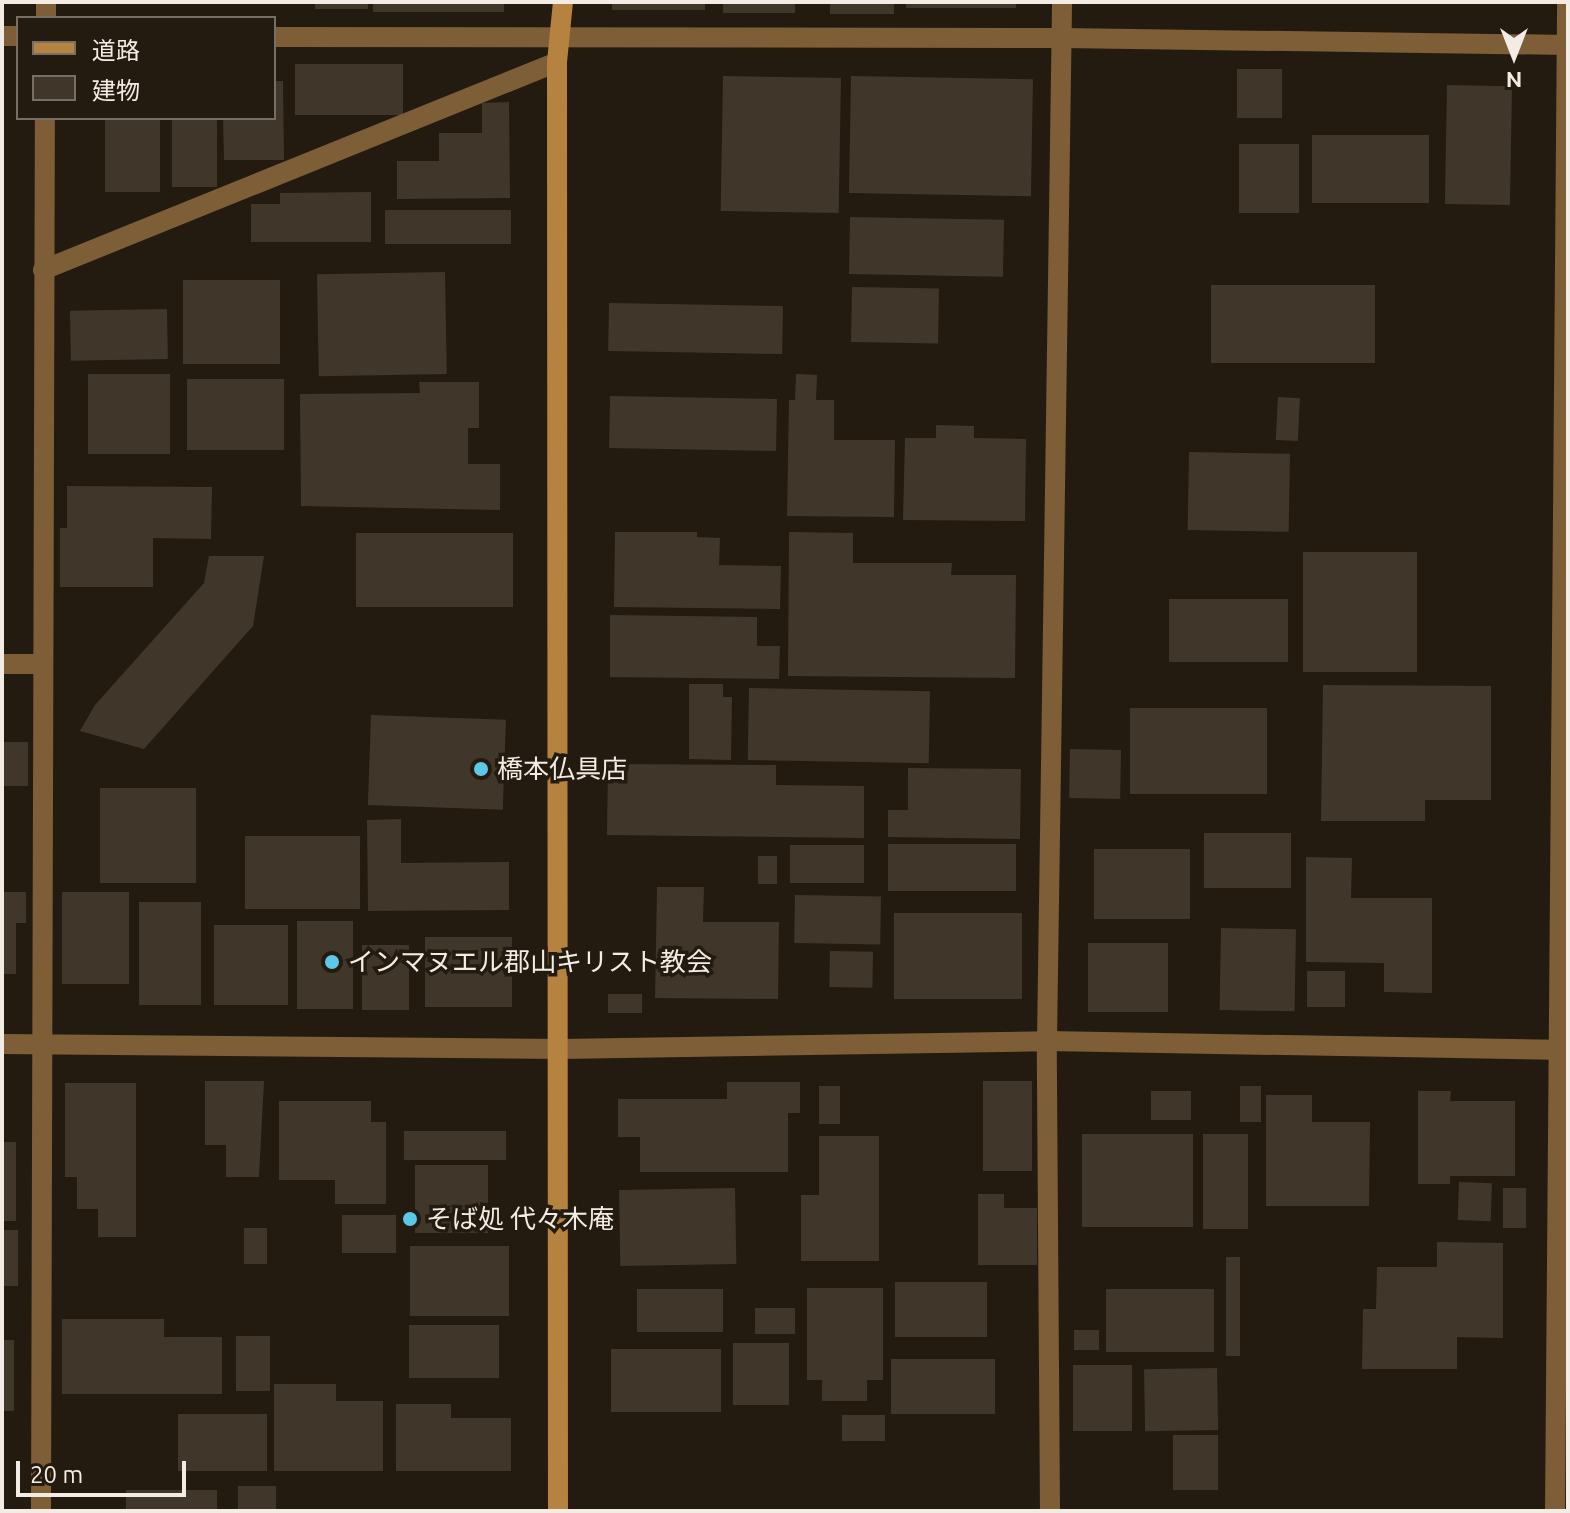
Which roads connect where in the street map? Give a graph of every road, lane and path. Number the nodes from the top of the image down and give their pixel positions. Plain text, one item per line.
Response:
1 (563, 2) edge
2 (1062, 2) edge
3 (1567, 2) edge
4 (276, 37) edge
5 (1062, 38) junction
6 (562, 39) junction
7 (1568, 45) edge
8 (557, 62) junction
9 (45, 120) edge
10 (43, 270) junction
11 (2, 664) edge
12 (43, 664) junction
13 (1047, 1041) junction
14 (41, 1043) junction
15 (2, 1044) edge
16 (561, 1049) junction
17 (1563, 1050) edge
18 (41, 1511) edge
19 (558, 1511) edge
20 (1050, 1511) edge
21 (1555, 1511) edge

1 - 6 street
2 - 5 street
3 - 7 street
4 - 6 street
5 - 6 street
5 - 7 street
5 - 13 street
6 - 8 street
7 - 17 street
8 - 10 street
8 - 16 street
9 - 10 street
10 - 12 street
11 - 12 street
12 - 14 street
13 - 16 street
13 - 17 street
13 - 20 street
14 - 15 street
14 - 16 street
14 - 18 street
16 - 19 street
17 - 21 street

